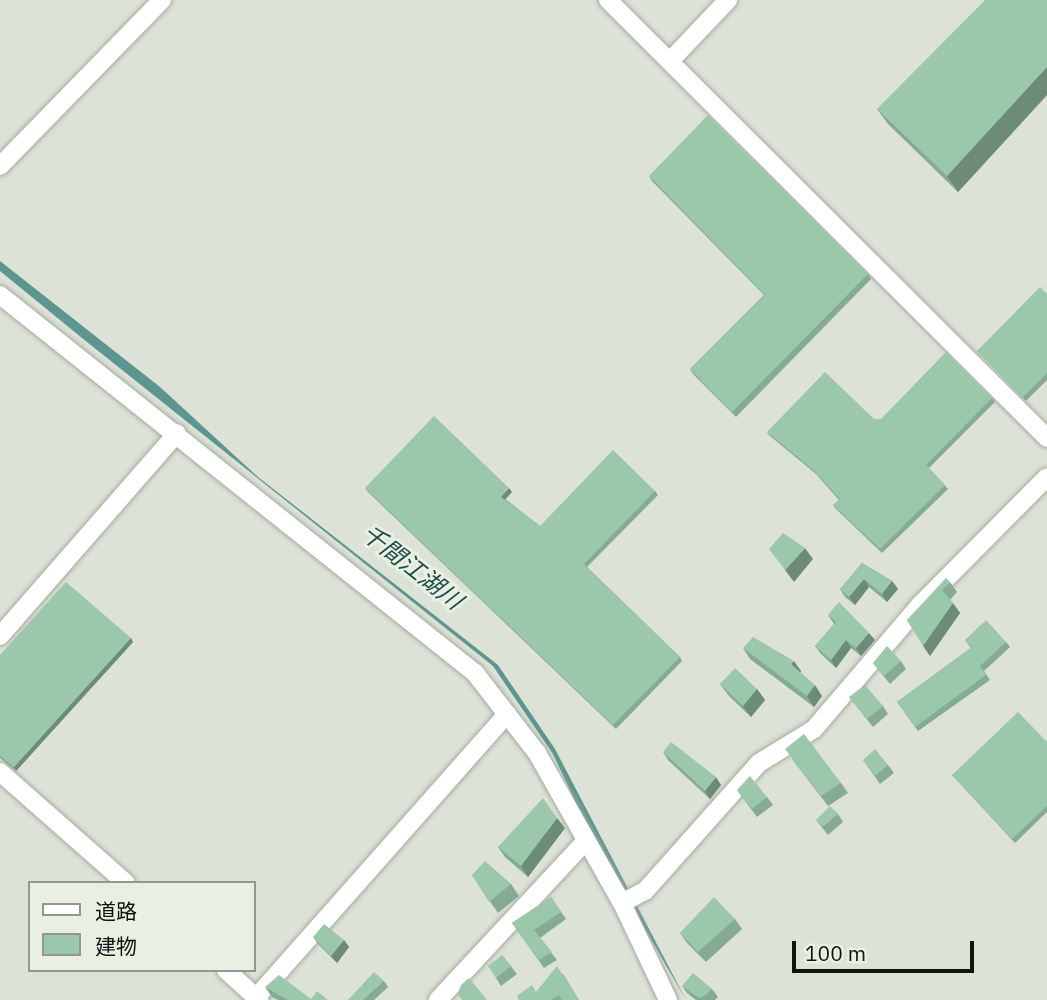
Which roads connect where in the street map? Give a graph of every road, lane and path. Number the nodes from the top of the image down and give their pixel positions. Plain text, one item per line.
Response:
1 (162, 0) edge
2 (608, 0) edge
3 (728, 0) edge
4 (671, 60) junction
5 (0, 166) edge
6 (0, 295) edge
7 (177, 433) junction
8 (1047, 438) edge
9 (1047, 477) edge
10 (0, 636) edge
11 (508, 714) junction
12 (0, 772) edge
13 (584, 843) junction
14 (124, 881) edge
15 (622, 903) junction
16 (228, 972) edge
17 (257, 999) edge
18 (438, 1000) edge
19 (668, 1000) edge

1 - 5 street
2 - 4 street
3 - 4 street
4 - 8 street
6 - 7 street
7 - 10 street
7 - 11 street
9 - 15 street
11 - 13 street
11 - 17 street
12 - 14 street
13 - 15 street
13 - 18 street
15 - 19 street
16 - 17 street

